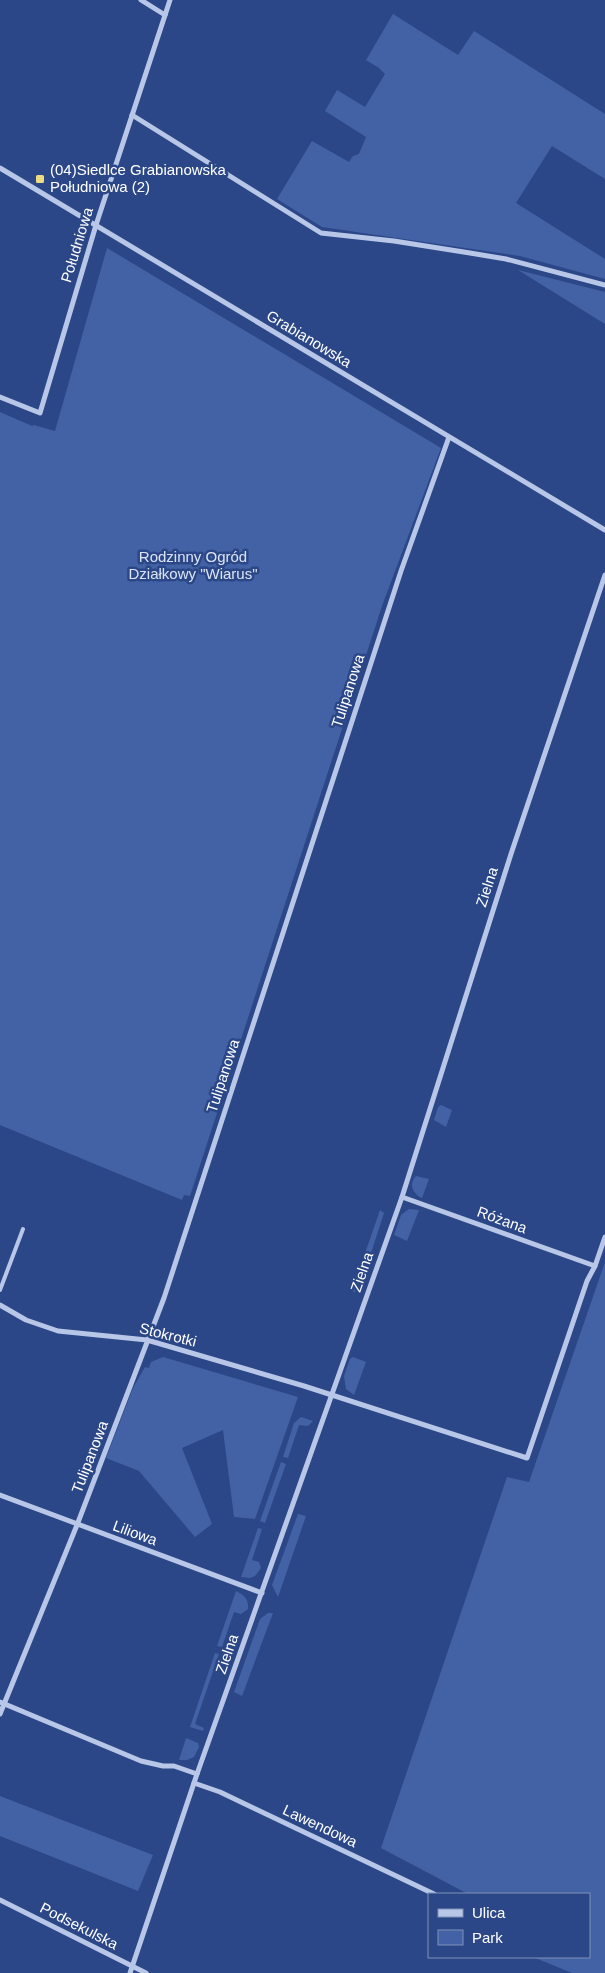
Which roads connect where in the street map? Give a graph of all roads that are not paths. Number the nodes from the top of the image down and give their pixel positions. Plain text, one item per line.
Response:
1 (140, 0) edge
2 (170, 0) edge
3 (165, 15) junction
4 (132, 115) junction
5 (0, 168) edge
6 (96, 226) junction
7 (605, 285) edge
8 (0, 397) edge
9 (449, 437) junction
10 (605, 530) edge
11 (605, 575) edge
12 (402, 1197) junction
13 (23, 1229) dead end
14 (605, 1236) edge
15 (595, 1266) junction
16 (0, 1290) edge
17 (0, 1305) edge
18 (147, 1340) junction
19 (332, 1395) junction
20 (0, 1495) edge
21 (78, 1525) junction
22 (262, 1593) junction
23 (2, 1703) edge
24 (0, 1714) edge
25 (198, 1774) junction
26 (194, 1783) junction
27 (432, 1893) edge
28 (0, 1900) edge
29 (133, 1967) junction
30 (130, 1973) edge
31 (146, 1973) edge

1 - 3 street
2 - 3 street, Południowa
3 - 4 street, Południowa
4 - 6 street, Południowa
4 - 7 street
5 - 6 street, Grabianowska
6 - 8 street, Południowa
6 - 9 street, Grabianowska
9 - 10 street, Grabianowska
9 - 18 street, Tulipanowa
11 - 12 street, Zielna
12 - 15 street, Różana
12 - 19 street, Zielna
13 - 16 lane
14 - 15 street
15 - 19 street, Stokrotki
17 - 18 street, Stokrotki
18 - 19 street, Stokrotki
18 - 21 street, Tulipanowa
19 - 22 street, Zielna
20 - 21 street, Liliowa
21 - 22 street, Liliowa
21 - 23 street, Tulipanowa
22 - 25 street, Zielna
23 - 24 street, Tulipanowa
23 - 25 street
25 - 26 street, Zielna
26 - 27 street, Lawendowa
26 - 29 street, Zielna
28 - 29 street, Podsekulska
29 - 30 street, Zielna
29 - 31 street, Podsekulska

